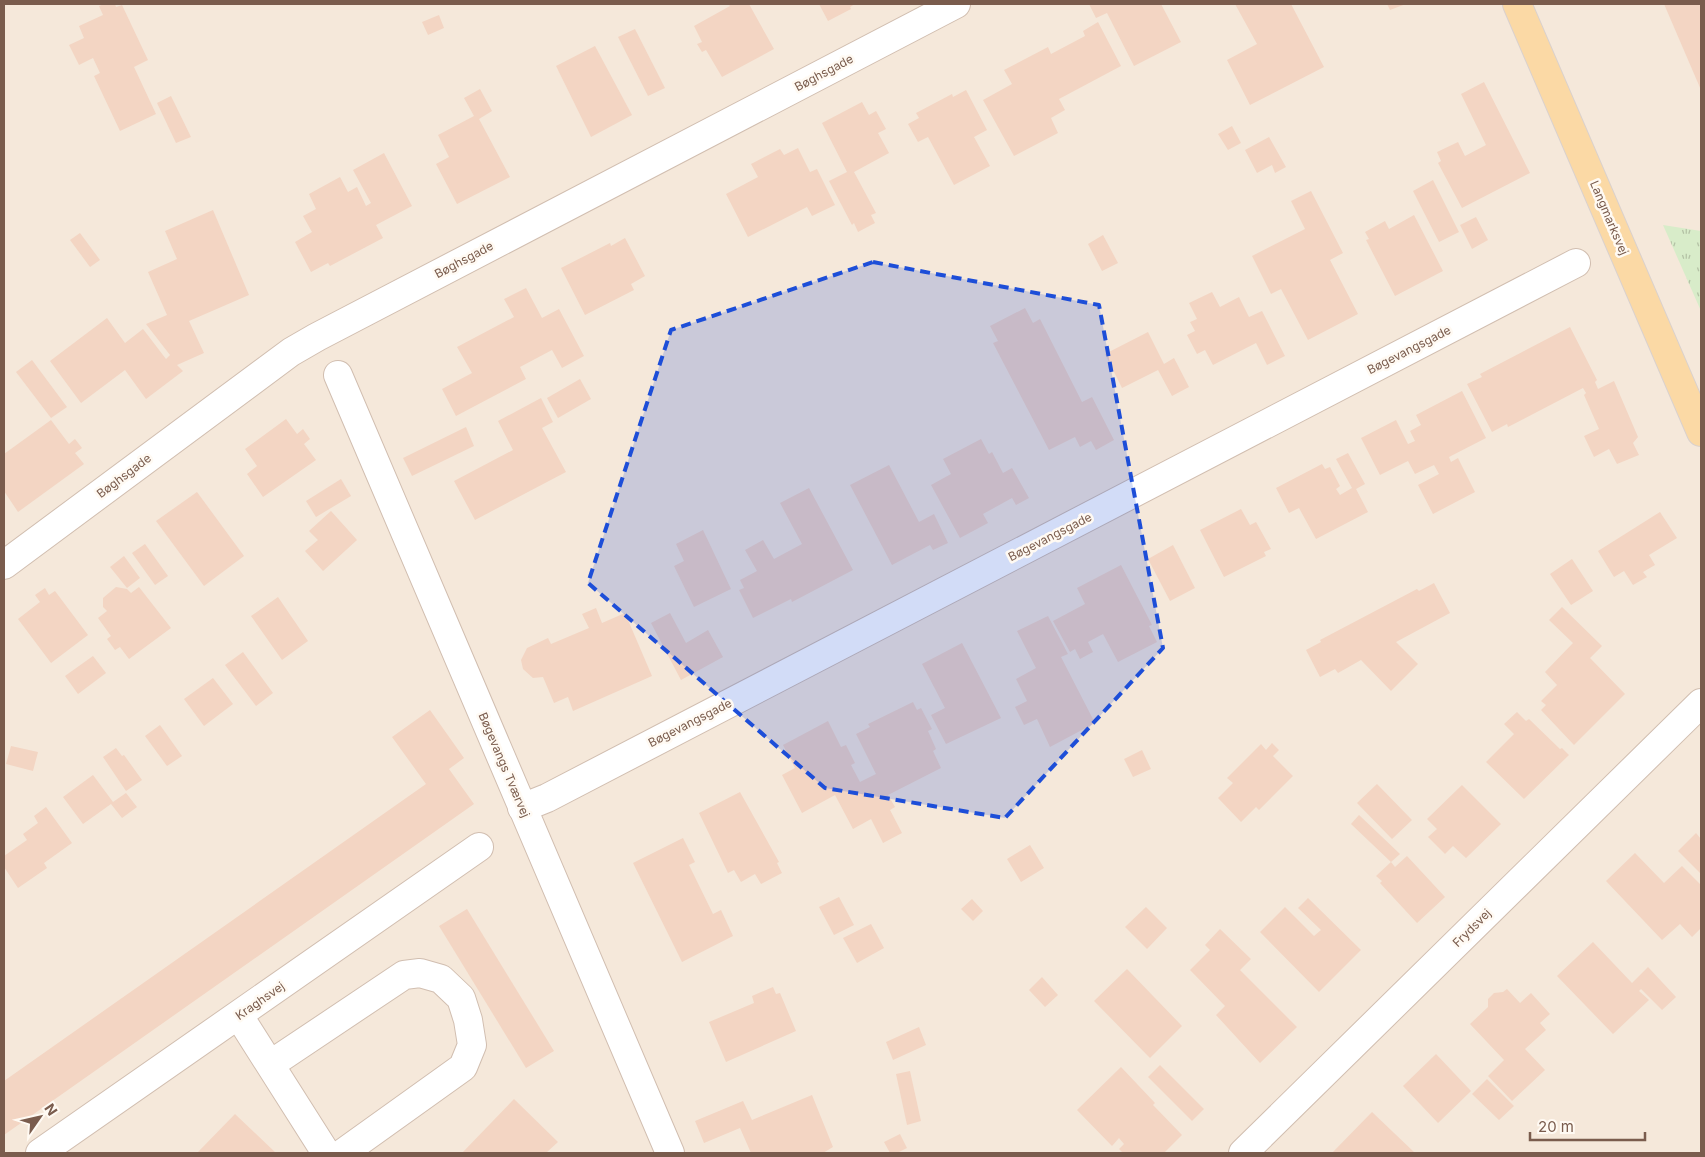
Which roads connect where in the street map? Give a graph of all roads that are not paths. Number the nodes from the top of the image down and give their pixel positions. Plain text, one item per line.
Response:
1 (956, 4) edge
2 (1516, 4) edge
3 (1576, 263) dead end
4 (338, 375) dead end
5 (1701, 432) edge
6 (4, 565) edge
7 (1701, 703) edge
8 (522, 808) junction
9 (479, 847) dead end
10 (239, 1016) junction
11 (271, 1064) junction
12 (40, 1153) edge
13 (326, 1153) edge
14 (343, 1153) edge
15 (670, 1153) edge
16 (1244, 1153) edge

1 - 6 street, Bøghsgade
2 - 5 main road, Langmarksvej
3 - 8 street, Bøgevangsgade
4 - 8 street, Bøgevangs Tværvej
7 - 16 street, Frydsvej
8 - 15 street, Bøgevangs Tværvej
9 - 10 street, Kraghsvej
10 - 11 street
10 - 12 street, Kraghsvej
11 - 13 street
11 - 14 street

